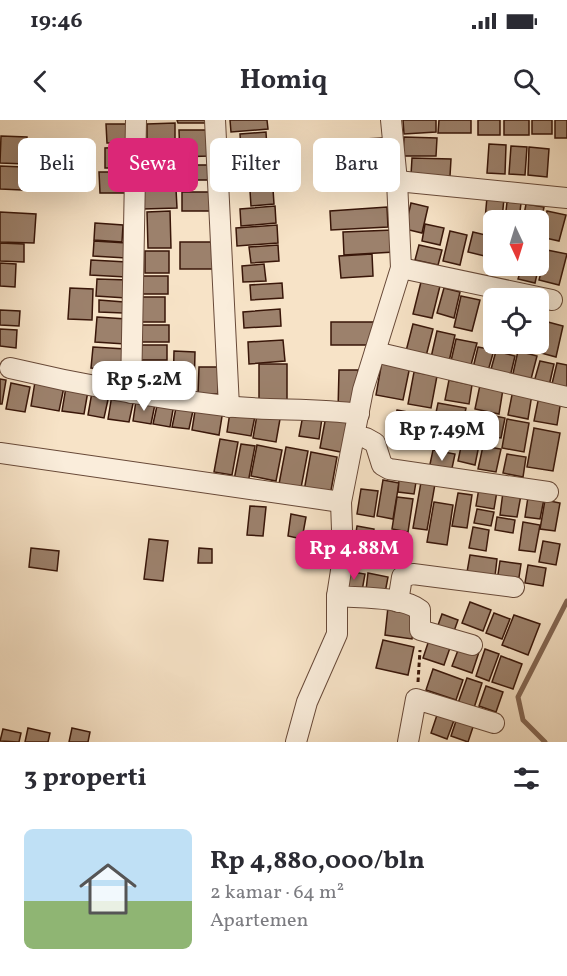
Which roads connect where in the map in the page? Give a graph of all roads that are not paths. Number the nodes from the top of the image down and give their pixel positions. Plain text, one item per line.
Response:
1 (136, 120) edge
2 (216, 120) edge
3 (391, 120) edge
4 (393, 138) edge
5 (400, 181) edge
6 (398, 192) edge
7 (567, 198) edge
8 (401, 268) junction
9 (552, 300) dead end
10 (375, 352) junction
11 (10, 368) dead end
12 (131, 393) junction
13 (567, 397) edge
14 (228, 407) junction
15 (359, 414) junction
16 (354, 436) junction
17 (0, 453) edge
18 (548, 492) dead end
19 (341, 502) junction
20 (514, 587) dead end
21 (337, 596) junction
22 (398, 602) junction
23 (472, 645) dead end
24 (494, 723) dead end
25 (296, 742) edge
26 (408, 742) edge

1 - 12 street
2 - 14 street
3 - 4 street
5 - 7 street
6 - 8 street
8 - 9 street
8 - 10 street
10 - 13 street
10 - 15 street
11 - 12 street
12 - 14 street
14 - 15 street
15 - 16 street
16 - 18 street
16 - 19 street
17 - 19 street
19 - 21 street
20 - 22 street
21 - 22 street
21 - 25 street
22 - 23 street
24 - 26 street

